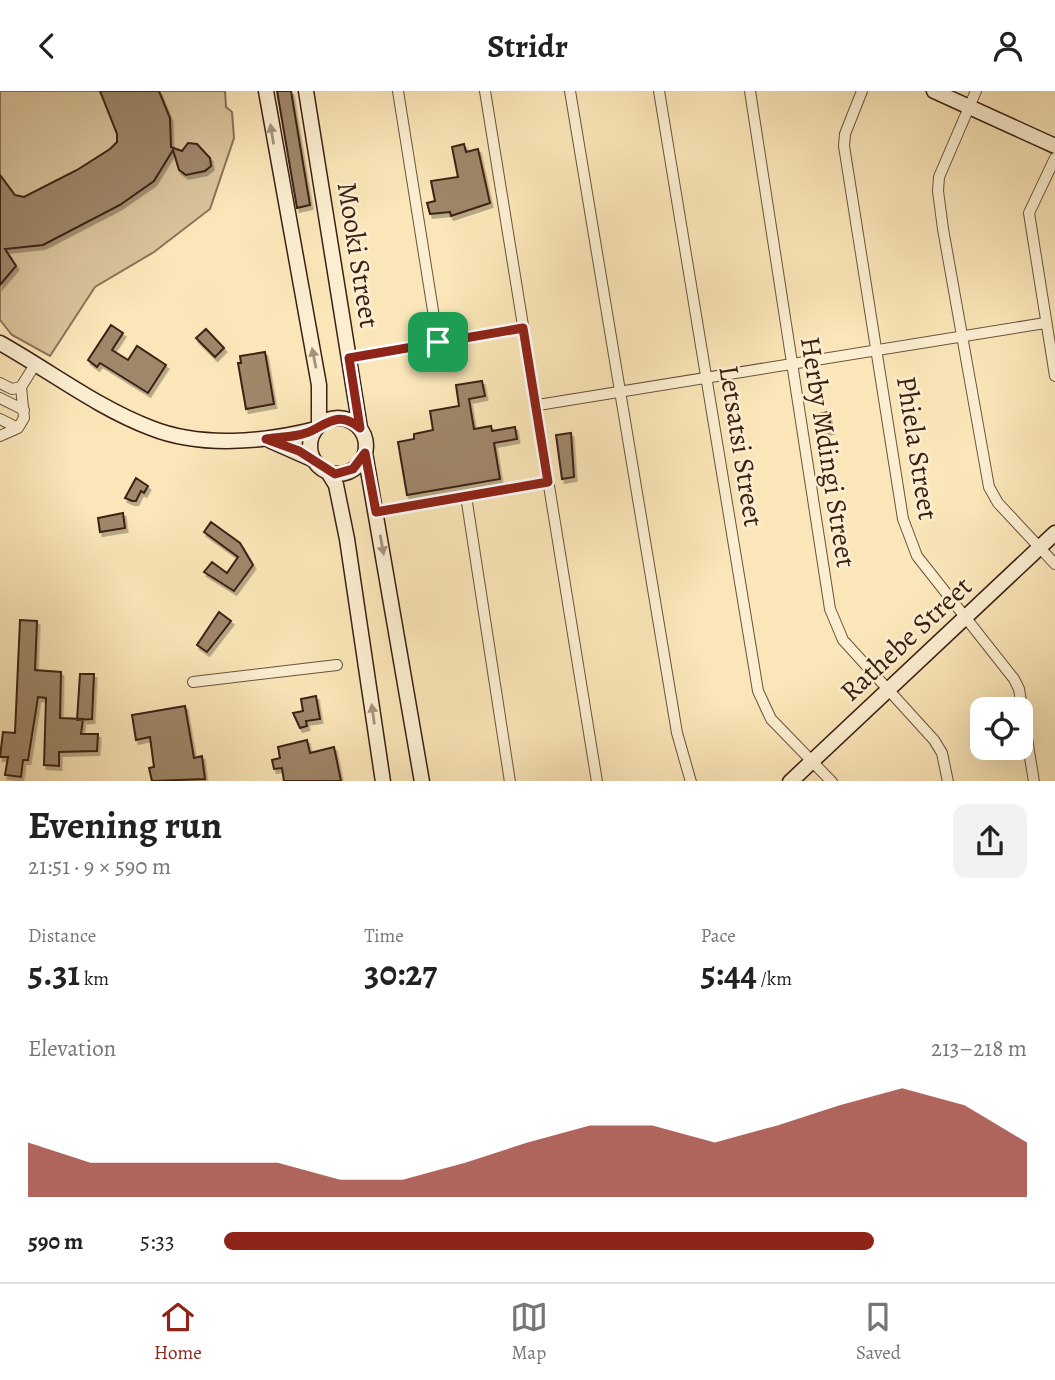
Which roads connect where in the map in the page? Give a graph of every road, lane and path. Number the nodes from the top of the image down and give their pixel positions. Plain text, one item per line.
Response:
1 (265, 91) edge
2 (306, 91) edge
3 (398, 91) edge
4 (485, 91) edge
5 (570, 91) edge
6 (659, 91) edge
7 (750, 91) edge
8 (862, 91) edge
9 (934, 91) edge
10 (976, 91) edge
11 (969, 107) junction
12 (1055, 146) edge
13 (1055, 158) edge
14 (1045, 323) junction
15 (523, 328) junction
16 (964, 336) junction
17 (438, 342) junction
18 (0, 344) edge
19 (878, 350) junction
20 (349, 358) junction
21 (36, 363) junction
22 (791, 364) junction
23 (1055, 376) edge
24 (707, 378) junction
25 (0, 383) edge
26 (21, 387) junction
27 (619, 392) junction
28 (0, 398) edge
29 (538, 405) junction
30 (24, 410) junction
31 (0, 419) edge
32 (318, 427) junction
33 (18, 428) junction
34 (360, 428) junction
35 (0, 436) edge
36 (266, 439) junction
37 (365, 453) junction
38 (314, 460) junction
39 (328, 472) junction
40 (548, 482) junction
41 (466, 496) junction
42 (376, 512) junction
43 (1055, 533) edge
44 (1039, 548) junction
45 (1055, 564) edge
46 (966, 617) junction
47 (337, 665) dead end
48 (193, 682) dead end
49 (887, 690) junction
50 (811, 762) junction
51 (383, 781) edge
52 (422, 781) edge
53 (510, 781) edge
54 (597, 781) edge
55 (691, 781) edge
56 (791, 781) edge
57 (831, 781) edge
58 (948, 781) edge
59 (1034, 781) edge

32 -> 1 main road
2 - 20 main road, Mooki Street
3 - 17 street
4 - 15 street
5 - 27 street
6 - 24 street, Letsatsi Street
7 - 22 street, Herby Mdingi Street
8 - 19 street, Phiela Street
9 - 11 main road
10 - 11 street
11 - 12 main road
11 - 16 street
13 - 14 street
14 - 16 street
14 - 23 street
15 - 17 street
15 - 29 street
16 - 19 street
16 - 44 street
17 - 20 street
18 - 21 main road
19 - 22 street
19 - 46 street, Phiela Street
20 - 34 main road, Mooki Street
21 - 26 street
21 - 36 main road
22 - 24 street
22 - 49 street, Herby Mdingi Street
24 - 27 street
24 - 50 street, Letsatsi Street
25 - 26 street
26 - 30 street
27 - 29 street
27 - 55 street
28 - 30 street
29 - 40 street
30 - 33 street
31 - 33 street
32 - 34 main road
32 - 36 main road
32 - 38 main road
33 - 35 street
34 - 37 main road
36 - 38 main road
37 - 39 main road
37 - 42 main road
38 - 39 main road
51 -> 39 main road
40 - 41 street
40 - 54 street
41 - 42 street
41 - 53 street
42 -> 52 main road
43 - 44 main road, Rathebe Street
44 - 45 street
44 - 46 main road, Rathebe Street
46 - 49 main road, Rathebe Street
46 - 59 street, Phiela Street
47 - 48 street
49 - 50 main road, Rathebe Street
49 - 58 street, Herby Mdingi Street
50 - 56 main road, Rathebe Street
50 - 57 street, Letsatsi Street

